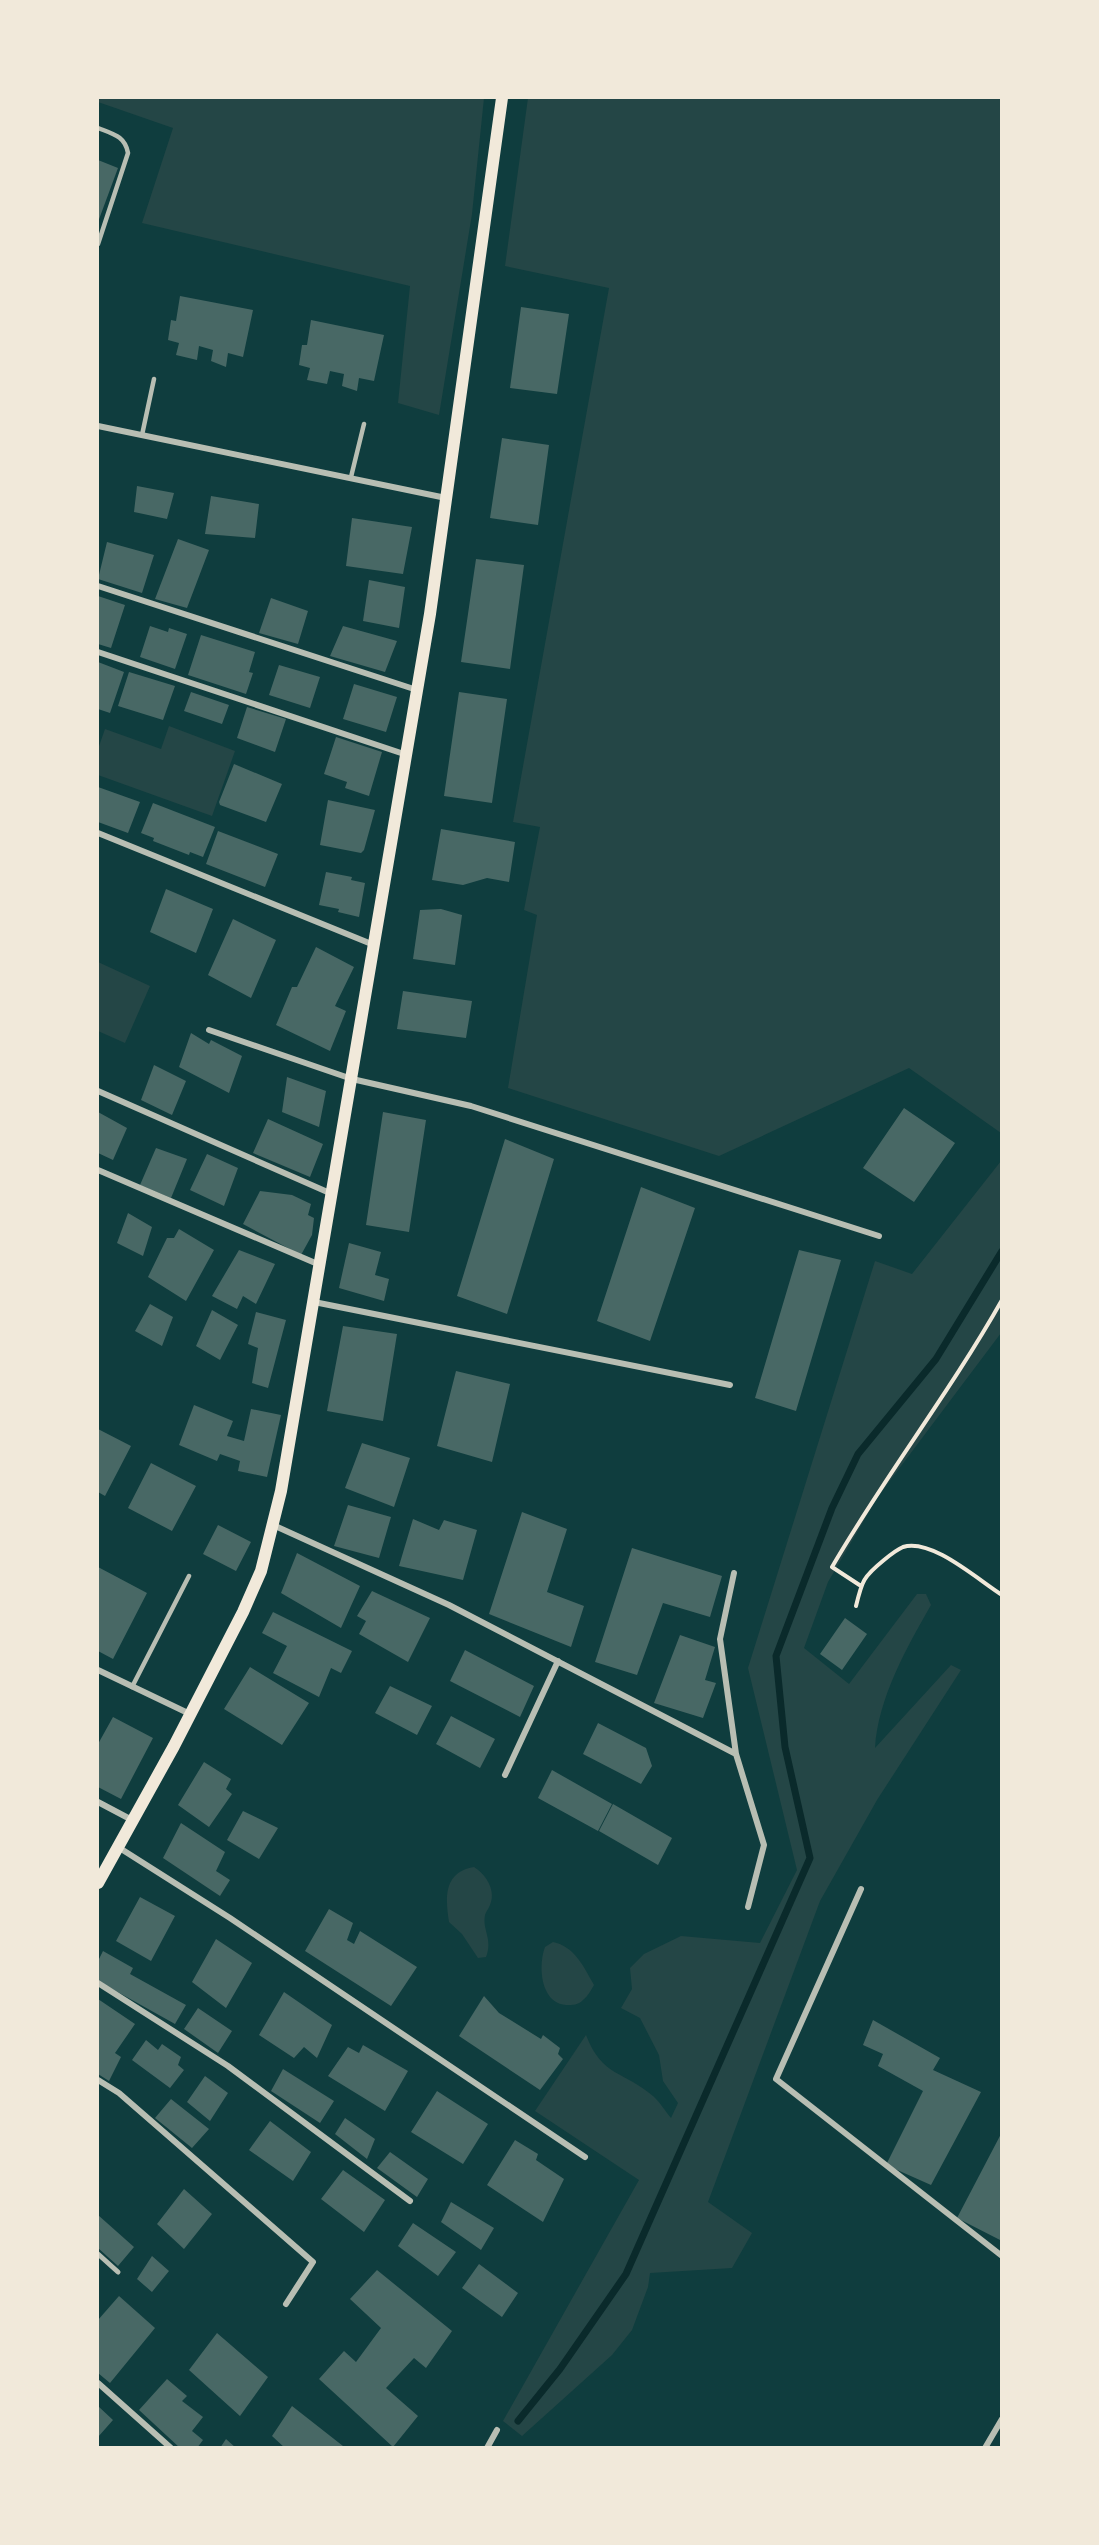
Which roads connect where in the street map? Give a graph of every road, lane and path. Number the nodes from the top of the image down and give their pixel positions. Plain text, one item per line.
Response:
1 (502, 98) edge
2 (98, 128) edge
3 (98, 244) edge
4 (154, 379) dead end
5 (364, 424) dead end
6 (98, 426) edge
7 (142, 435) junction
8 (351, 477) junction
9 (447, 498) junction
10 (98, 586) edge
11 (98, 652) edge
12 (417, 690) junction
13 (407, 755) junction
14 (98, 833) edge
15 (375, 945) junction
16 (209, 1030) dead end
17 (352, 1079) junction
18 (98, 1091) edge
19 (98, 1170) edge
20 (332, 1194) junction
21 (879, 1236) dead end
22 (320, 1265) junction
23 (1002, 1300) edge
24 (314, 1302) junction
25 (730, 1385) dead end
26 (273, 1525) junction
27 (734, 1573) dead end
28 (189, 1576) dead end
29 (861, 1586) junction
30 (1002, 1595) edge
31 (856, 1606) dead end
32 (558, 1661) junction
33 (98, 1670) edge
34 (132, 1687) junction
35 (190, 1714) junction
36 (736, 1754) junction
37 (505, 1775) dead end
38 (98, 1802) edge
39 (132, 1820) junction
40 (117, 1847) junction
41 (98, 1883) edge
42 (861, 1889) dead end
43 (748, 1907) dead end
44 (98, 1983) edge
45 (98, 2080) edge
46 (585, 2157) dead end
47 (410, 2201) dead end
48 (98, 2254) edge
49 (1002, 2256) edge
50 (118, 2272) dead end
51 (286, 2304) dead end
52 (98, 2383) edge
53 (1002, 2419) edge
54 (497, 2430) dead end
55 (171, 2448) edge
56 (487, 2448) edge
57 (985, 2448) edge

1 - 9 main road
2 - 3 lane
4 - 7 lane
5 - 8 lane
6 - 7 street
7 - 8 street
8 - 9 street
9 - 12 main road
10 - 12 street
11 - 13 street
12 - 13 main road
13 - 15 main road
14 - 15 street
15 - 17 main road
16 - 17 street
17 - 20 main road
17 - 21 street
18 - 20 street
19 - 22 street
20 - 22 main road
22 - 24 main road
23 - 29 path
24 - 25 street
24 - 26 main road
26 - 32 street
26 - 35 main road
27 - 36 street
28 - 34 lane
29 - 30 path
29 - 31 path
32 - 36 street
32 - 37 street
33 - 34 street
34 - 35 street
35 - 39 main road
36 - 43 street
38 - 39 street
39 - 40 main road
40 - 41 main road
40 - 46 street
42 - 49 street
44 - 47 street
45 - 51 street
48 - 50 street
52 - 55 street
53 - 57 street
54 - 56 street

